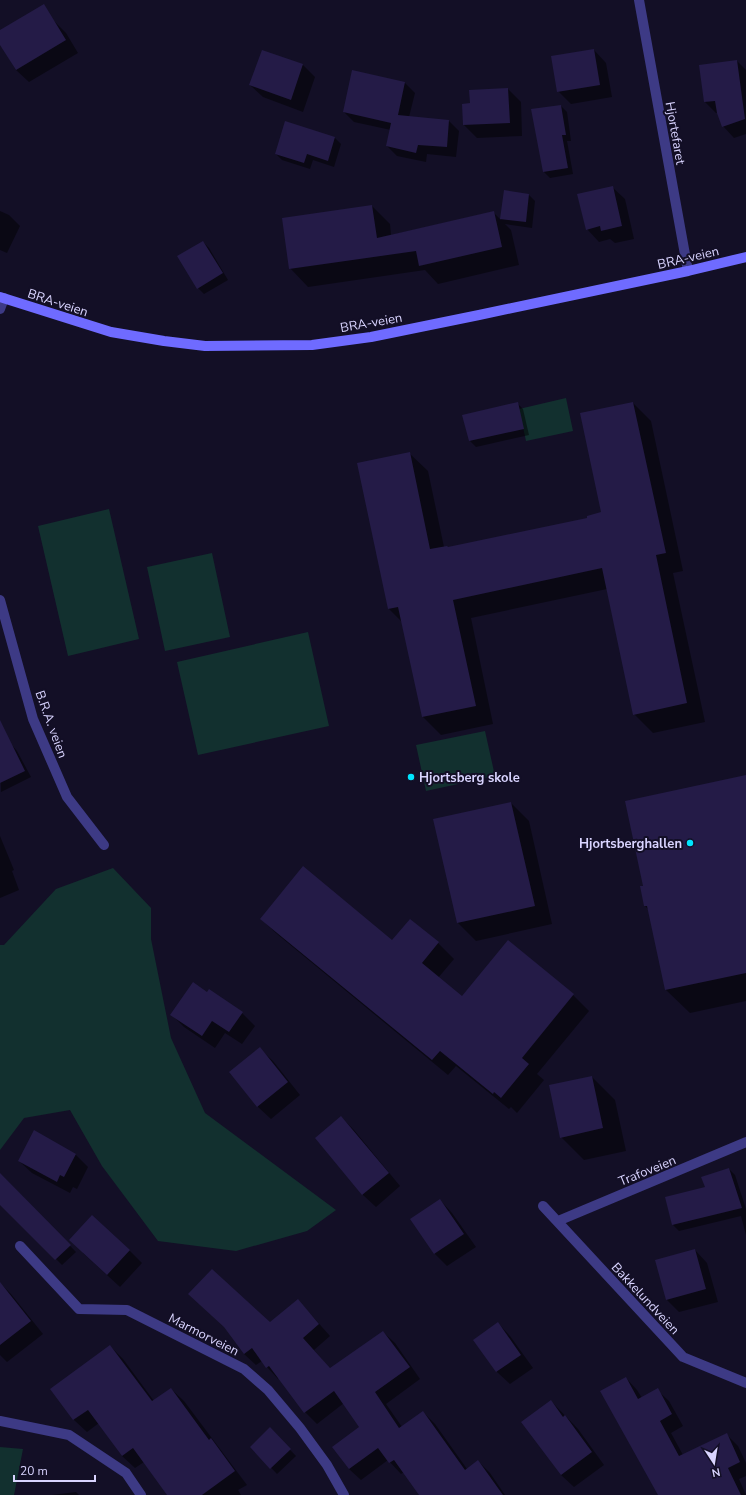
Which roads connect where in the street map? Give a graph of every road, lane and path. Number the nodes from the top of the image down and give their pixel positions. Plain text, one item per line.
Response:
1 (638, 0) edge
2 (746, 257) edge
3 (688, 271) junction
4 (2, 298) edge
5 (0, 310) edge
6 (0, 600) edge
7 (104, 845) dead end
8 (746, 1142) edge
9 (543, 1206) dead end
10 (558, 1221) junction
11 (20, 1246) dead end
12 (746, 1383) edge
13 (0, 1421) edge
14 (141, 1495) edge
15 (344, 1495) edge

1 - 3 street, Hjortefaret
2 - 3 main road, BRA-veien
3 - 4 main road, BRA-veien
4 - 5 street
6 - 7 street, B.R.A. veien
8 - 10 street, Trafoveien
9 - 10 street, Bakkelundveien
10 - 12 street, Bakkelundveien
11 - 15 street, Marmorveien
13 - 14 street

